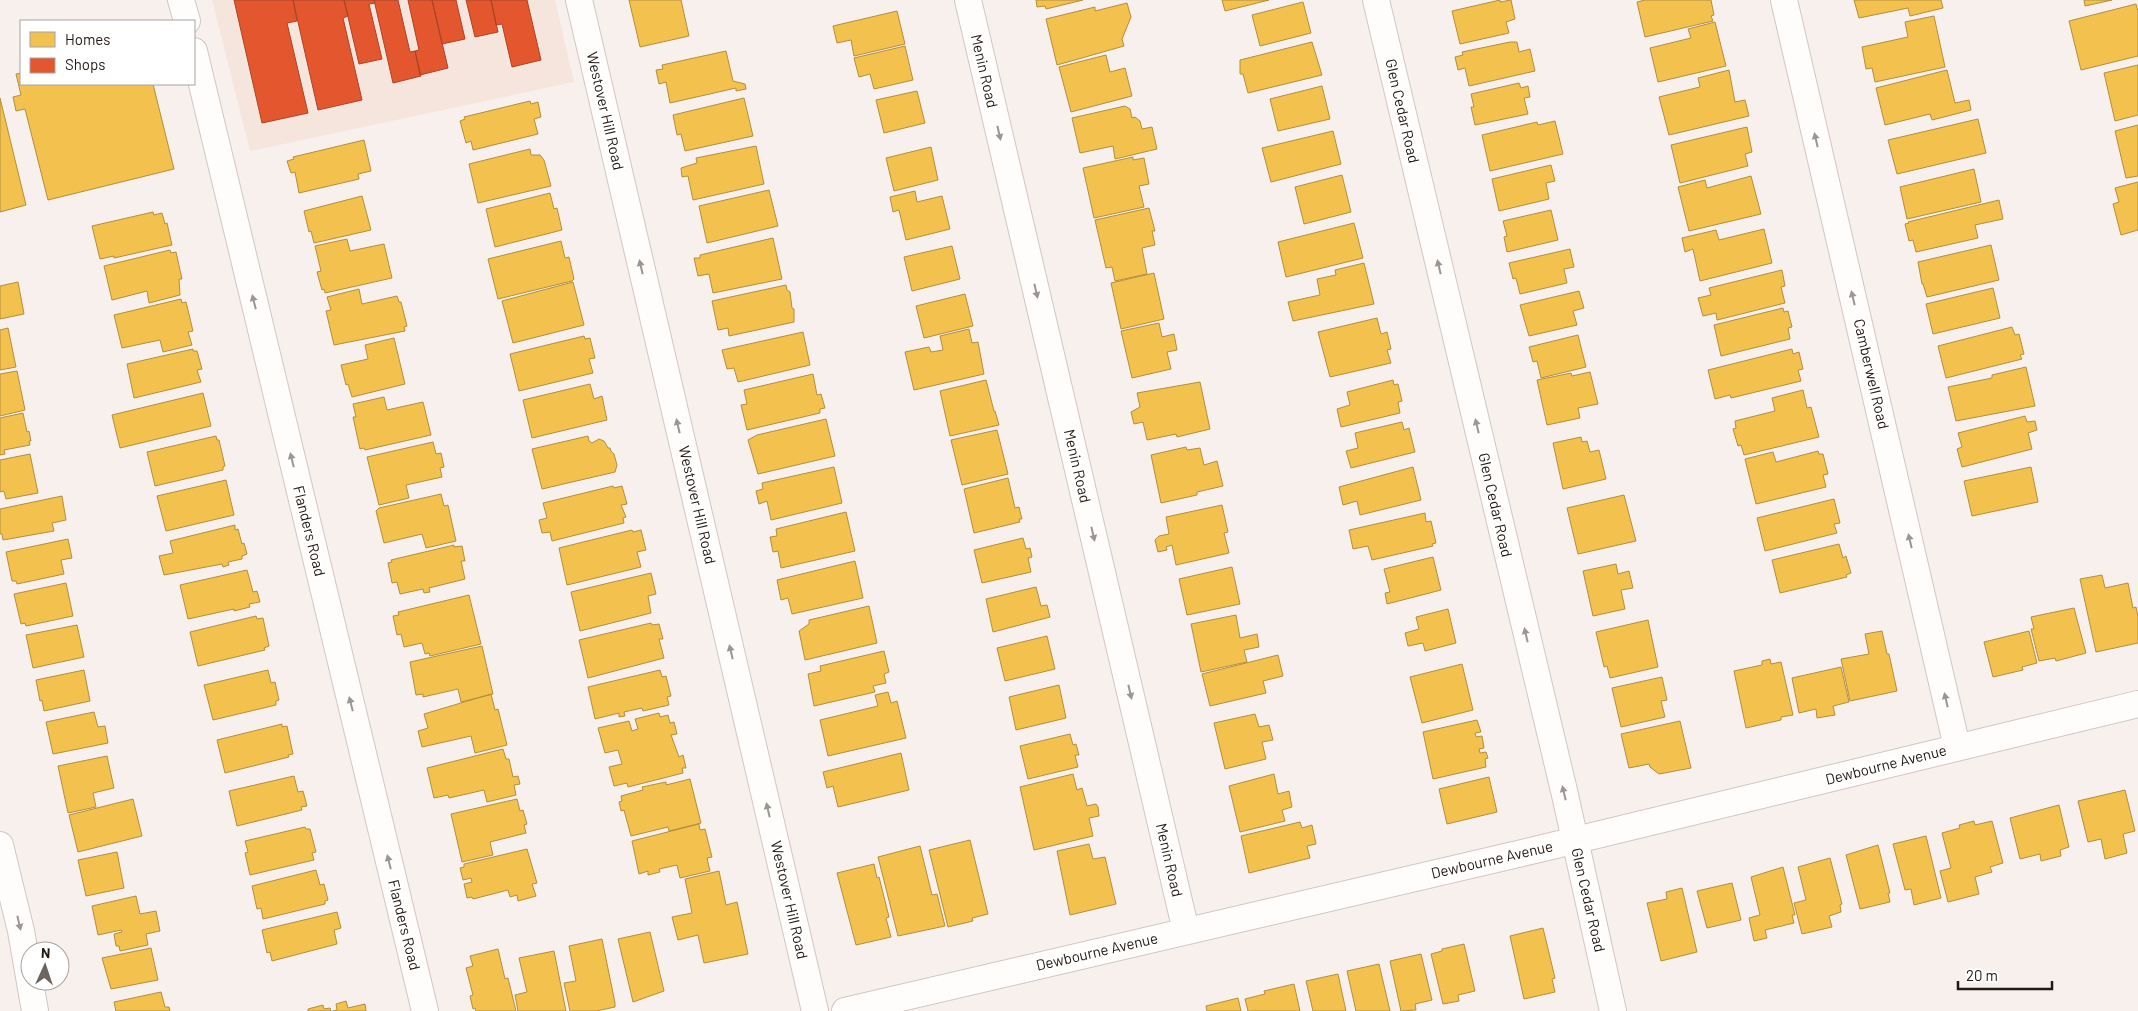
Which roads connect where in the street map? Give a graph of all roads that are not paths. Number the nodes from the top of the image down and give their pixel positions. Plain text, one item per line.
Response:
1 (181, 0) edge
2 (579, 0) edge
3 (968, 0) edge
4 (1376, 0) edge
5 (1784, 0) edge
6 (187, 20) edge
7 (195, 55) edge
8 (2138, 704) edge
9 (1957, 747) junction
10 (1575, 840) junction
11 (0, 845) edge
12 (4, 876) edge
13 (1186, 931) junction
14 (35, 1011) edge
15 (425, 1011) edge
16 (815, 1011) edge
17 (845, 1011) edge
18 (1613, 1011) edge

1 - 6 street
16 -> 2 street, Westover Hill Road
3 -> 13 street, Menin Road
10 -> 4 street, Glen Cedar Road
9 -> 5 street, Camberwell Road
15 -> 7 street, Flanders Road
8 - 9 street, Dewbourne Avenue
9 - 10 street, Dewbourne Avenue
10 - 13 street, Dewbourne Avenue
10 - 18 street, Glen Cedar Road
11 - 12 street
12 -> 14 street
13 - 17 street, Dewbourne Avenue

